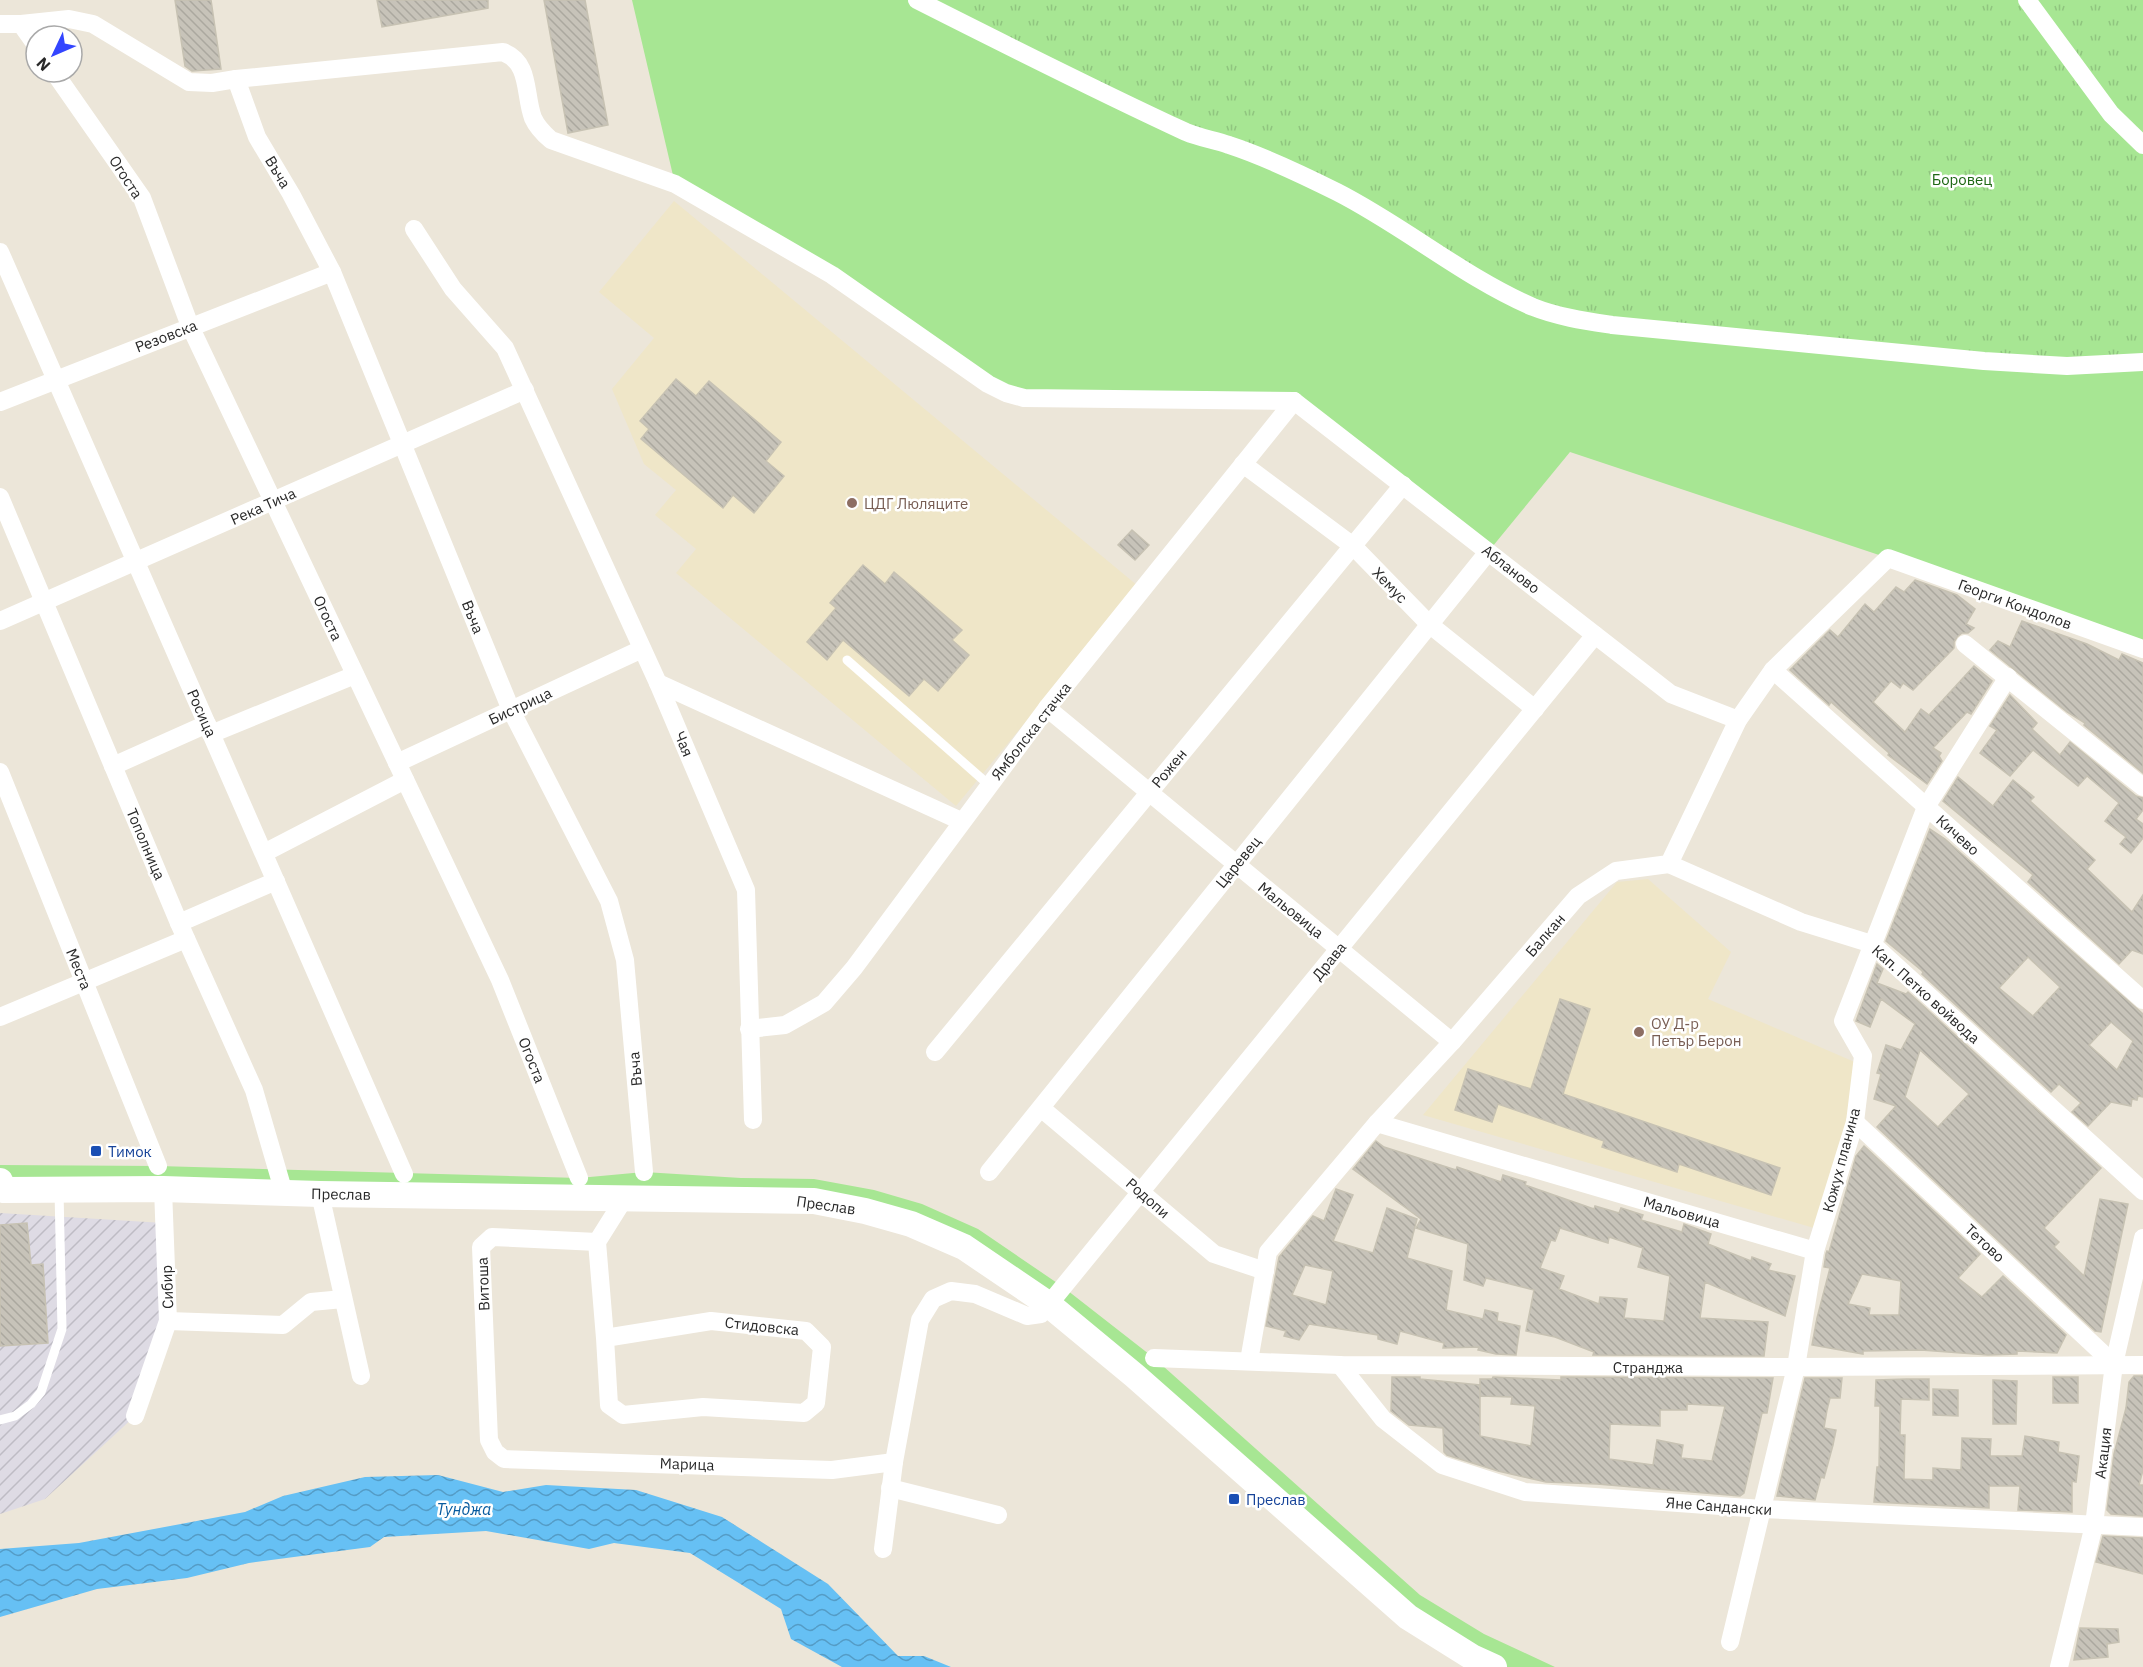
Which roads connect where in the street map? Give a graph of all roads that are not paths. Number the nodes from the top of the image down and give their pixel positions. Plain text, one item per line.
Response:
1 (917, 0) edge
2 (2027, 0) edge
3 (0, 24) edge
4 (21, 24) junction
5 (24, 28) edge
6 (236, 79) junction
7 (62, 84) edge
8 (2143, 145) edge
9 (414, 229) dead end
10 (0, 252) edge
11 (332, 272) junction
12 (190, 326) junction
13 (2143, 362) edge
14 (56, 380) junction
15 (525, 390) junction
16 (1294, 400) junction
17 (0, 402) edge
18 (401, 445) junction
19 (1243, 464) junction
20 (1403, 485) junction
21 (0, 497) edge
22 (273, 501) junction
23 (1353, 546) junction
24 (1488, 552) junction
25 (136, 561) junction
26 (44, 602) junction
27 (0, 621) edge
28 (1429, 624) junction
29 (1595, 635) junction
30 (1965, 644) dead end
31 (642, 649) junction
32 (2143, 649) edge
33 (847, 660) dead end
34 (1773, 670) junction
35 (355, 675) junction
36 (2008, 677) junction
37 (658, 683) junction
38 (1047, 708) junction
39 (1535, 709) junction
40 (511, 710) junction
41 (1738, 720) junction
42 (209, 729) junction
43 (397, 763) junction
44 (113, 766) junction
45 (0, 772) edge
46 (405, 780) junction
47 (989, 784) junction
48 (2143, 787) edge
49 (1149, 792) junction
50 (1926, 807) junction
51 (962, 821) junction
52 (264, 853) junction
53 (1236, 864) junction
54 (1669, 864) junction
55 (276, 881) junction
56 (182, 931) junction
57 (1872, 944) junction
58 (1339, 949) junction
59 (84, 982) junction
60 (2143, 1000) edge
61 (0, 1017) edge
62 (750, 1029) junction
63 (1452, 1042) junction
64 (935, 1052) dead end
65 (1041, 1108) junction
66 (753, 1120) dead end
67 (1855, 1122) junction
68 (1377, 1123) junction
69 (644, 1172) dead end
70 (989, 1172) dead end
71 (404, 1174) dead end
72 (161, 1177) junction
73 (579, 1178) dead end
74 (1, 1187) edge
75 (59, 1189) junction
76 (2143, 1191) edge
77 (1141, 1192) junction
78 (284, 1193) junction
79 (320, 1194) junction
80 (624, 1199) junction
81 (2143, 1239) edge
82 (597, 1242) junction
83 (1815, 1251) junction
84 (1265, 1271) junction
85 (1056, 1295) junction
86 (344, 1299) junction
87 (168, 1322) junction
88 (606, 1338) junction
89 (1154, 1358) dead end
90 (1249, 1361) junction
91 (2114, 1364) junction
92 (1340, 1365) junction
93 (2143, 1365) edge
94 (1796, 1367) junction
95 (361, 1376) dead end
96 (135, 1416) dead end
97 (0, 1419) edge
98 (489, 1440) joint
99 (894, 1462) junction
100 (890, 1488) junction
101 (1762, 1509) junction
102 (998, 1515) dead end
103 (2094, 1525) junction
104 (2143, 1527) edge
105 (883, 1549) dead end
106 (1730, 1642) dead end
107 (1494, 1667) edge
108 (2059, 1667) edge

1 - 13 street
2 - 8 street
3 - 4 street
4 - 5 street
4 - 6 street
6 - 11 street, Въча
6 - 16 street
7 - 12 street, Огоста
9 - 15 street, Чая
10 - 14 street, Росица
11 - 12 street, Резовска
11 - 18 street, Въча
12 - 14 street, Резовска
12 - 22 street, Огоста
14 - 17 street, Резовска
14 - 25 street, Росица
15 - 18 street, Река Тича
15 - 31 street, Чая
16 - 19 street, Ямболска стачка
16 - 20 street, Абланово
18 - 22 street, Река Тича
18 - 40 street, Въча
19 - 23 street, Хемус
19 - 38 street, Ямболска стачка
20 - 23 street, Рожен
20 - 24 street, Абланово
21 - 26 street, Тополница
22 - 25 street, Река Тича
22 - 35 street, Огоста
23 - 28 street, Хемус
23 - 49 street, Рожен
24 - 28 street, Царевец
24 - 29 street, Абланово
25 - 26 street, Река Тича
25 - 42 street, Росица
26 - 27 street, Река Тича
26 - 44 street, Тополница
28 - 39 street, Хемус
28 - 53 street, Царевец
29 - 39 street, Драва
29 - 41 street, Абланово
30 - 36 street
31 - 37 street, Чая
31 - 40 street, Бистрица
32 - 34 street, Георги Кондолов
33 - 47 lane
34 - 41 street
34 - 50 street, Кичево
35 - 42 street
35 - 43 street, Огоста
36 - 48 street
36 - 50 street, Кожух планина
37 - 51 street
37 - 62 street, Чая
38 - 47 street, Ямболска стачка
38 - 49 street, Мальовица
39 - 58 street, Драва
40 - 43 street, Бистрица
40 - 69 street, Въча
41 - 54 street
42 - 44 street
42 - 52 street, Росица
43 - 46 street, Огоста
44 - 56 street, Тополница
45 - 59 street, Места
46 - 52 street
46 - 73 street, Огоста
47 - 51 street, Ямболска стачка
49 - 53 street, Мальовица
49 - 64 street, Рожен
50 - 57 street, Кожух планина
50 - 60 street, Кичево
51 - 62 street, Ямболска стачка
52 - 55 street, Росица
53 - 58 street, Мальовица
53 - 65 street, Царевец
54 - 57 street, Кап. Петко войвода
54 - 63 street, Балкан
55 - 56 street
55 - 71 street, Росица
56 - 59 street
56 - 78 street, Тополница
57 - 67 street, Кожух планина
57 - 76 street, Кап. Петко войвода
58 - 63 street, Мальовица
58 - 77 street, Драва
59 - 61 street
59 - 72 street, Места
62 - 66 street, Чая
63 - 68 street, Балкан
65 - 70 street, Царевец
65 - 77 street, Родопи
67 - 83 street, Кожух планина
67 - 91 street, Тетово
68 - 83 street, Мальовица
68 - 84 street, Балкан
72 - 75 main road, Преслав
72 - 78 main road, Преслав
72 - 87 street, Сибир
74 - 75 main road, Преслав
75 - 97 lane
77 - 84 street, Родопи
77 - 85 street, Драва
78 - 79 main road, Преслав
79 - 80 main road, Преслав
79 - 86 street
80 - 82 street
80 - 85 main road, Преслав
81 - 91 street, Акация
82 - 88 street
82 - 98 street, Витоша
83 - 94 street, Кожух планина
84 - 90 street, Балкан
85 - 99 street
85 - 107 main road, Преслав
86 - 87 street
86 - 95 street
87 - 96 street, Сибир
88 - 88 street, Стидовска
89 - 90 street, Странджа
90 - 92 street, Странджа
91 - 93 street, Странджа
91 - 94 street, Странджа
91 - 103 street, Акация
92 - 94 street, Странджа
92 - 101 street, Яне Сандански
94 - 101 street, Кожух планина
98 - 99 street, Марица
99 - 100 street
100 - 102 street
100 - 105 street
101 - 103 street, Яне Сандански
101 - 106 street, Кожух планина
103 - 104 street, Яне Сандански
103 - 108 street, Акация

